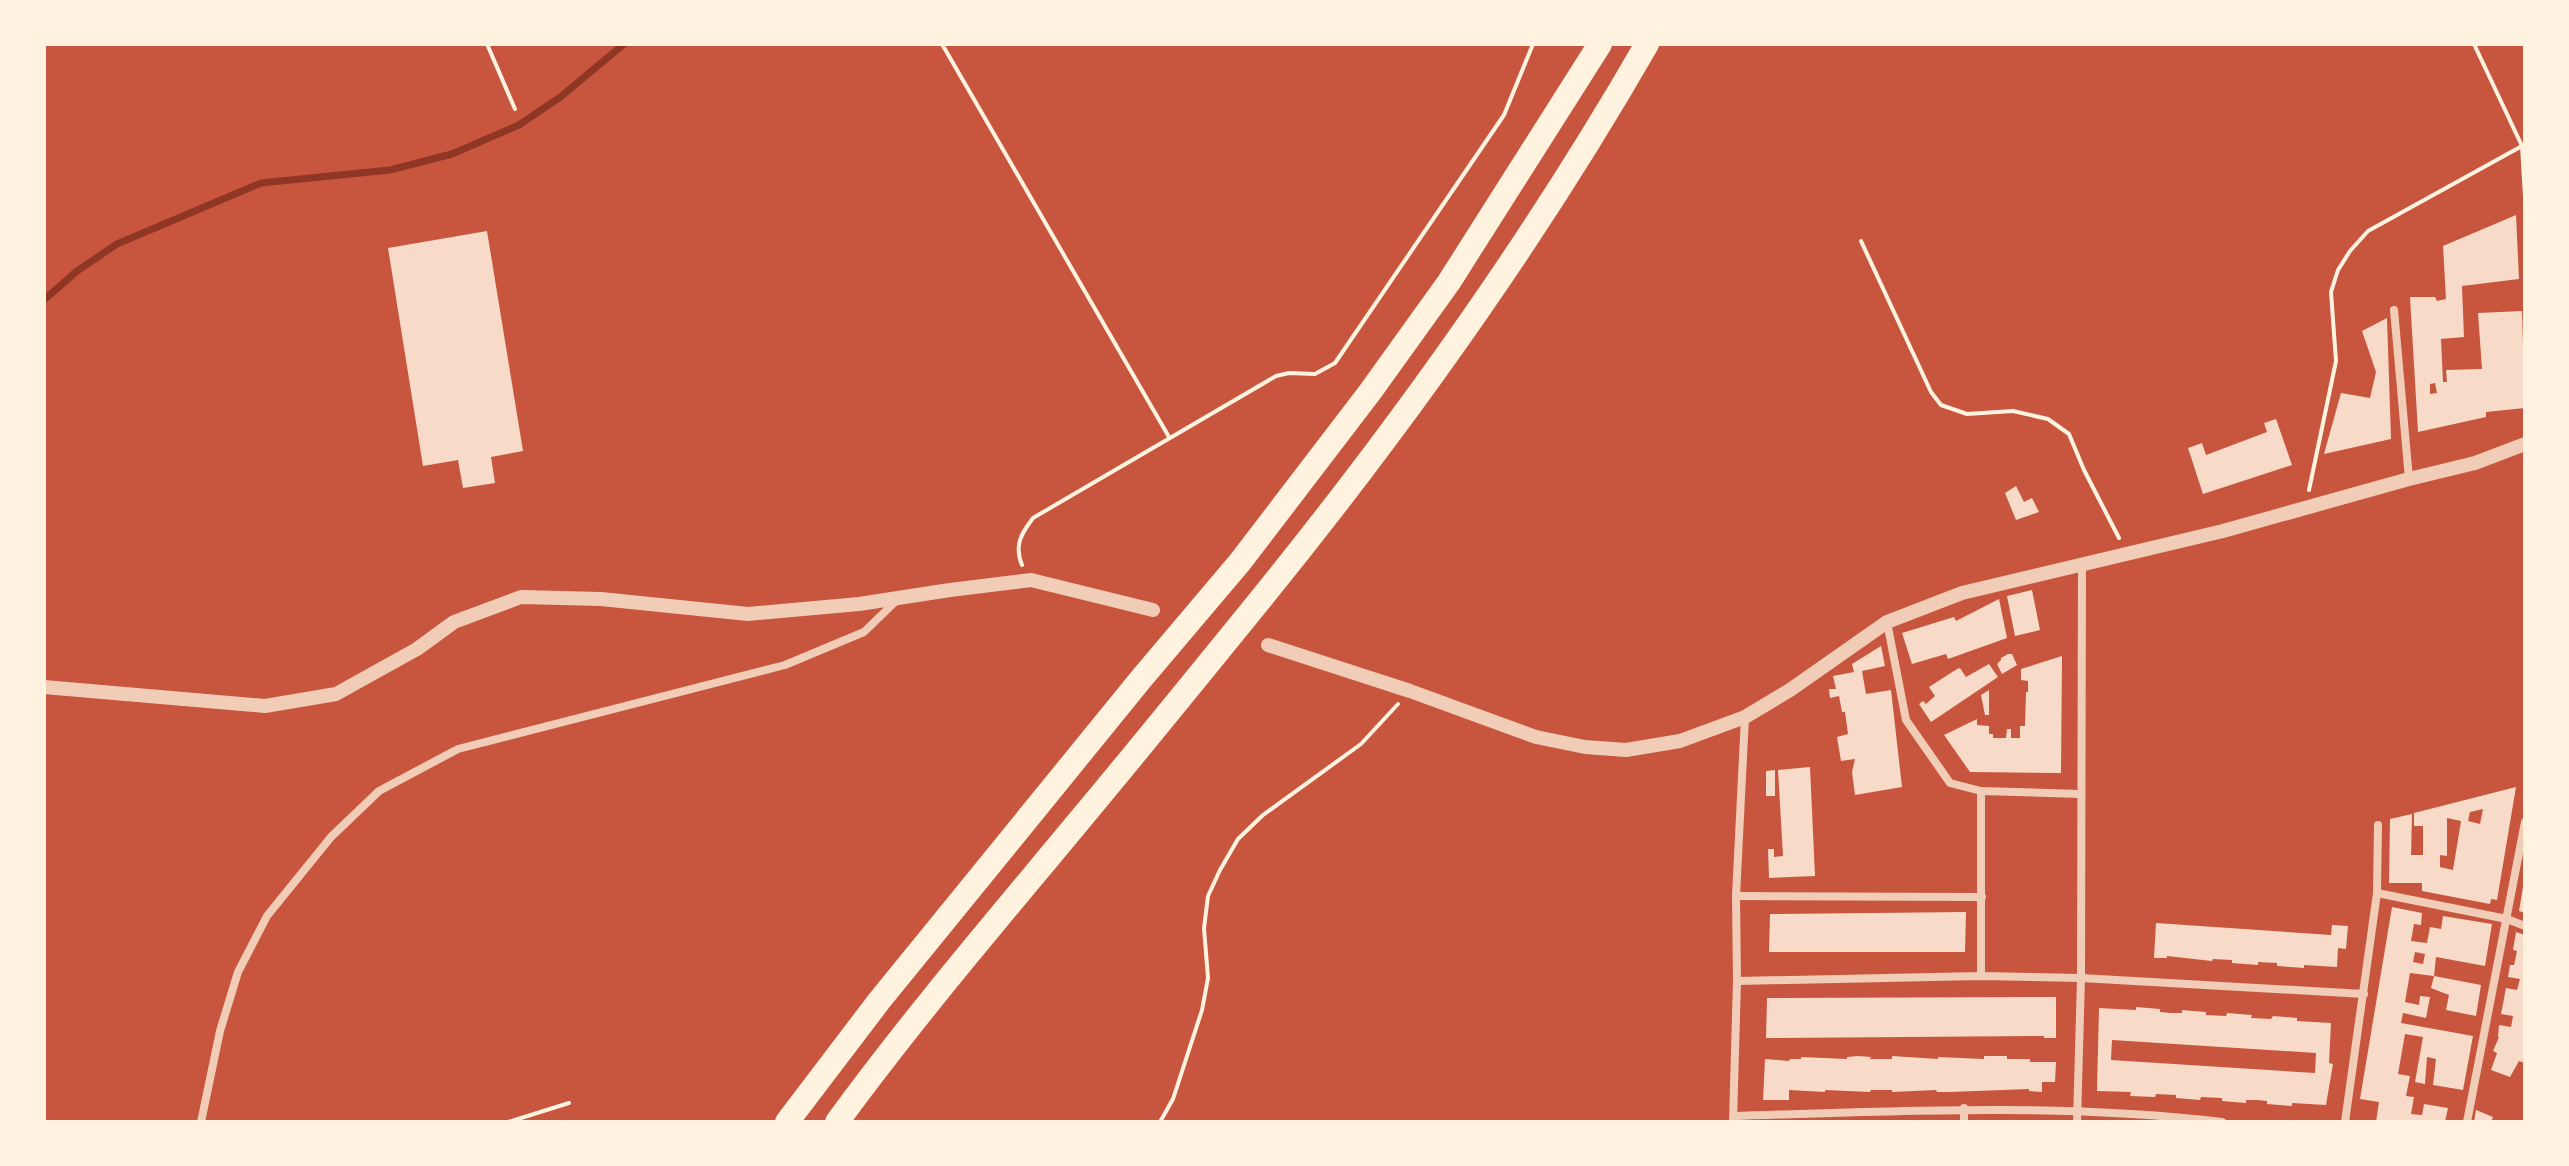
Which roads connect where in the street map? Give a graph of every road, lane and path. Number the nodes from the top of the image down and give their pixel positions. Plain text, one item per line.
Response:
1 (487, 44) edge
2 (942, 44) edge
3 (1533, 44) edge
4 (1600, 44) edge
5 (1647, 44) edge
6 (2474, 44) edge
7 (515, 109) dead end
8 (2522, 146) junction
9 (2525, 197) edge
10 (1861, 241) dead end
11 (2394, 310) dead end
12 (1169, 437) junction
13 (2525, 444) edge
14 (2409, 479) junction
15 (2305, 507) junction
16 (2127, 555) junction
17 (2082, 566) junction
18 (1031, 580) junction
19 (900, 598) junction
20 (1153, 610) dead end
21 (1887, 622) junction
22 (1268, 645) dead end
23 (44, 687) edge
24 (1410, 691) junction
25 (1745, 717) junction
26 (1981, 791) junction
27 (2080, 794) junction
28 (2525, 822) edge
29 (2378, 825) dead end
30 (2377, 893) junction
31 (1736, 896) junction
32 (1982, 897) junction
33 (2507, 919) junction
34 (2525, 926) edge
35 (1981, 976) junction
36 (2081, 978) junction
37 (1737, 981) junction
38 (2364, 994) junction
39 (569, 1103) dead end
40 (1964, 1108) junction
41 (2078, 1110) junction
42 (1734, 1119) edge
43 (2166, 1119) edge
44 (201, 1122) edge
45 (508, 1122) edge
46 (787, 1122) edge
47 (837, 1122) edge
48 (1160, 1122) edge
49 (1964, 1122) edge
50 (2077, 1122) edge
51 (2222, 1122) edge
52 (2345, 1122) edge
53 (2467, 1122) edge

1 - 7 path
2 - 12 path
3 - 12 path
4 - 46 highway
5 - 47 highway
6 - 8 path
8 - 9 path
8 - 15 path
10 - 16 path
11 - 14 street
12 - 18 path
13 - 14 street
14 - 15 street
15 - 16 street
16 - 17 street
17 - 21 street
17 - 27 street
18 - 19 street
18 - 20 street
19 - 23 street
19 - 44 street
21 - 25 street
21 - 26 street
22 - 24 street
24 - 25 street
24 - 48 path
25 - 31 street
26 - 27 street
26 - 32 street
27 - 36 street
28 - 33 street
29 - 30 street
30 - 33 street
30 - 38 street
31 - 32 street
31 - 37 street
32 - 35 street
33 - 34 street
33 - 53 street
35 - 36 street
35 - 37 street
36 - 38 street
36 - 41 street
37 - 42 street
38 - 52 street
39 - 45 path
40 - 41 street
40 - 42 street
40 - 49 street
41 - 43 street
41 - 50 street
43 - 51 street

